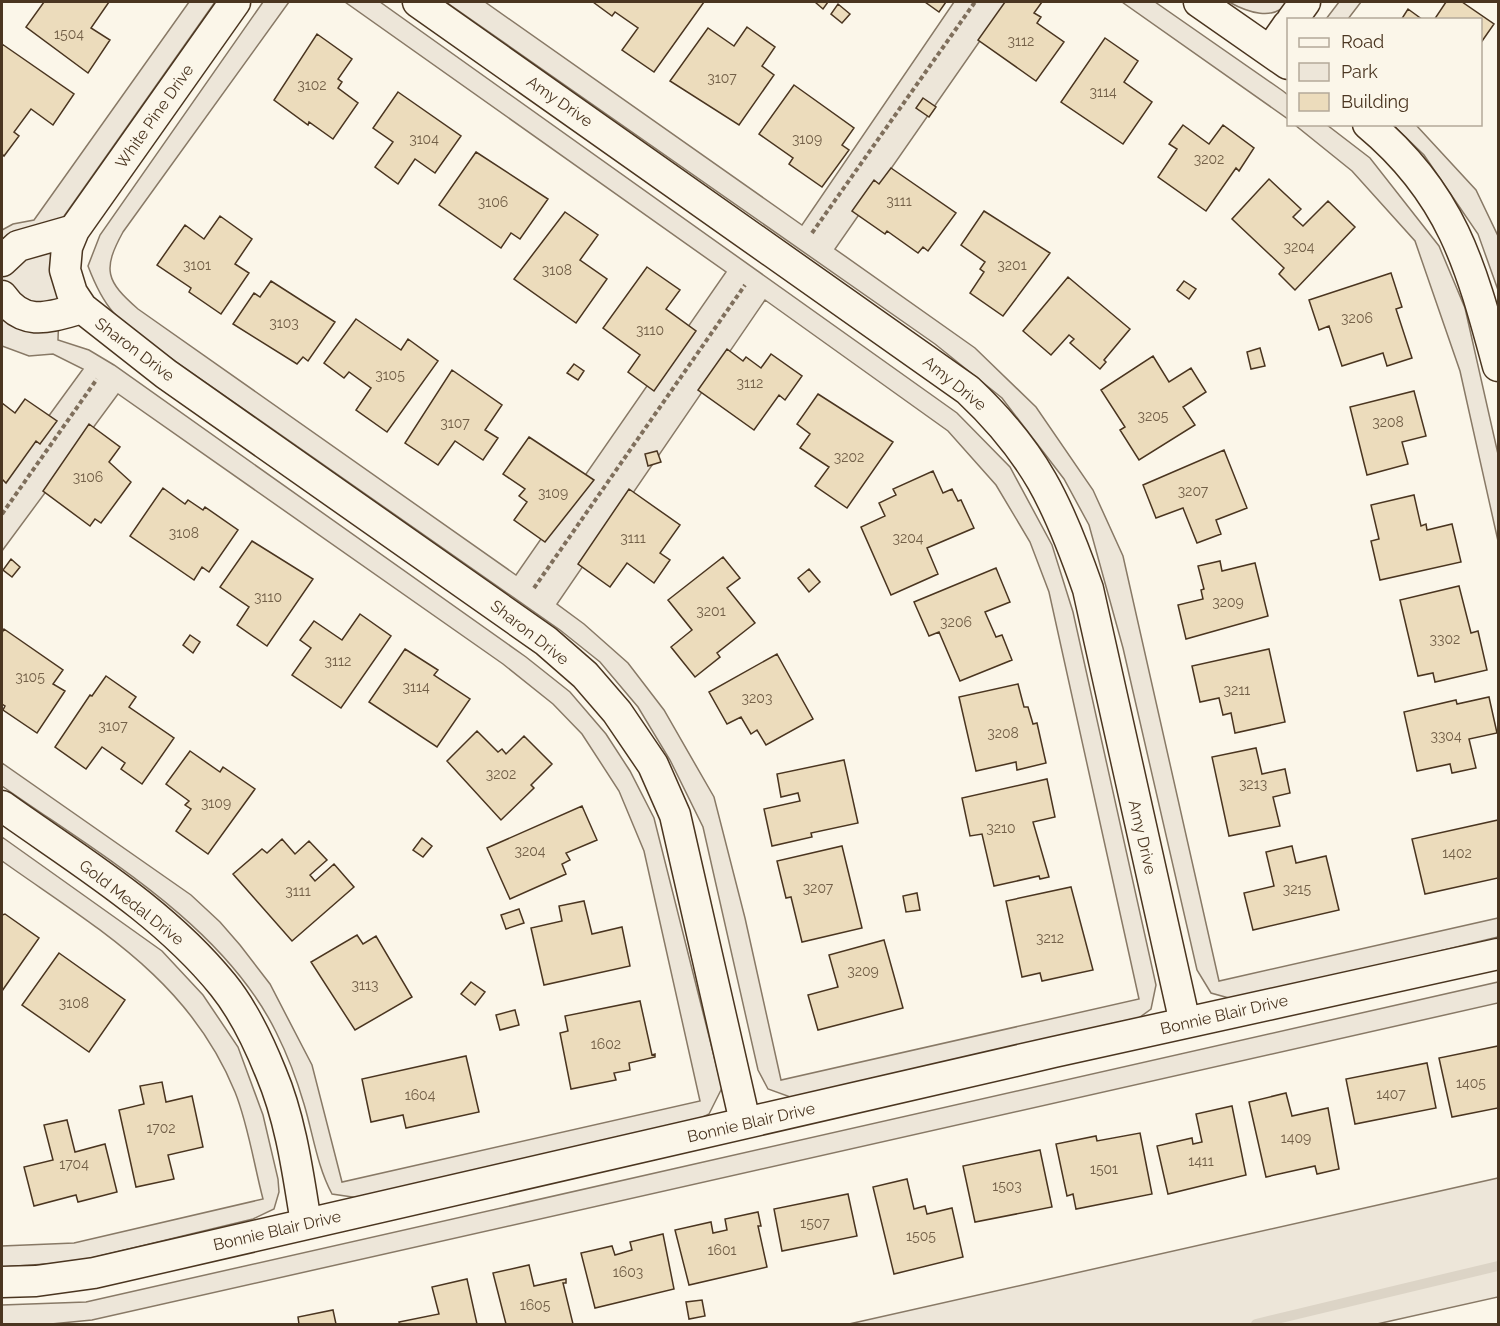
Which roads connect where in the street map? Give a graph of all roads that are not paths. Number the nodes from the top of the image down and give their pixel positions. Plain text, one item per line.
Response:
1 (235, 2) edge
2 (418, 2) edge
3 (1199, 2) edge
4 (1305, 2) edge
5 (1294, 18) edge
6 (1287, 29) edge
7 (1280, 58) edge
8 (1370, 126) edge
9 (74, 230) junction
10 (2, 261) edge
11 (65, 270) joint
12 (2, 296) edge
13 (82, 308) junction
14 (1498, 366) edge
15 (2, 806) edge
16 (1498, 954) edge
17 (1185, 1023) junction
18 (746, 1122) junction
19 (306, 1224) junction
20 (2, 1282) edge

1 - 9 street, White Pine Drive
2 - 17 street, Amy Drive
3 - 7 street
4 - 5 street
6 - 7 street
8 - 14 street
9 - 10 street
9 - 11 street, White Pine Drive
11 - 13 street, Sharon Drive
12 - 13 street, Sharon Drive
13 - 18 street, Sharon Drive
15 - 19 street, Gold Medal Drive
16 - 17 street, Bonnie Blair Drive
17 - 18 street, Bonnie Blair Drive
18 - 19 street, Bonnie Blair Drive
19 - 20 street, Bonnie Blair Drive

